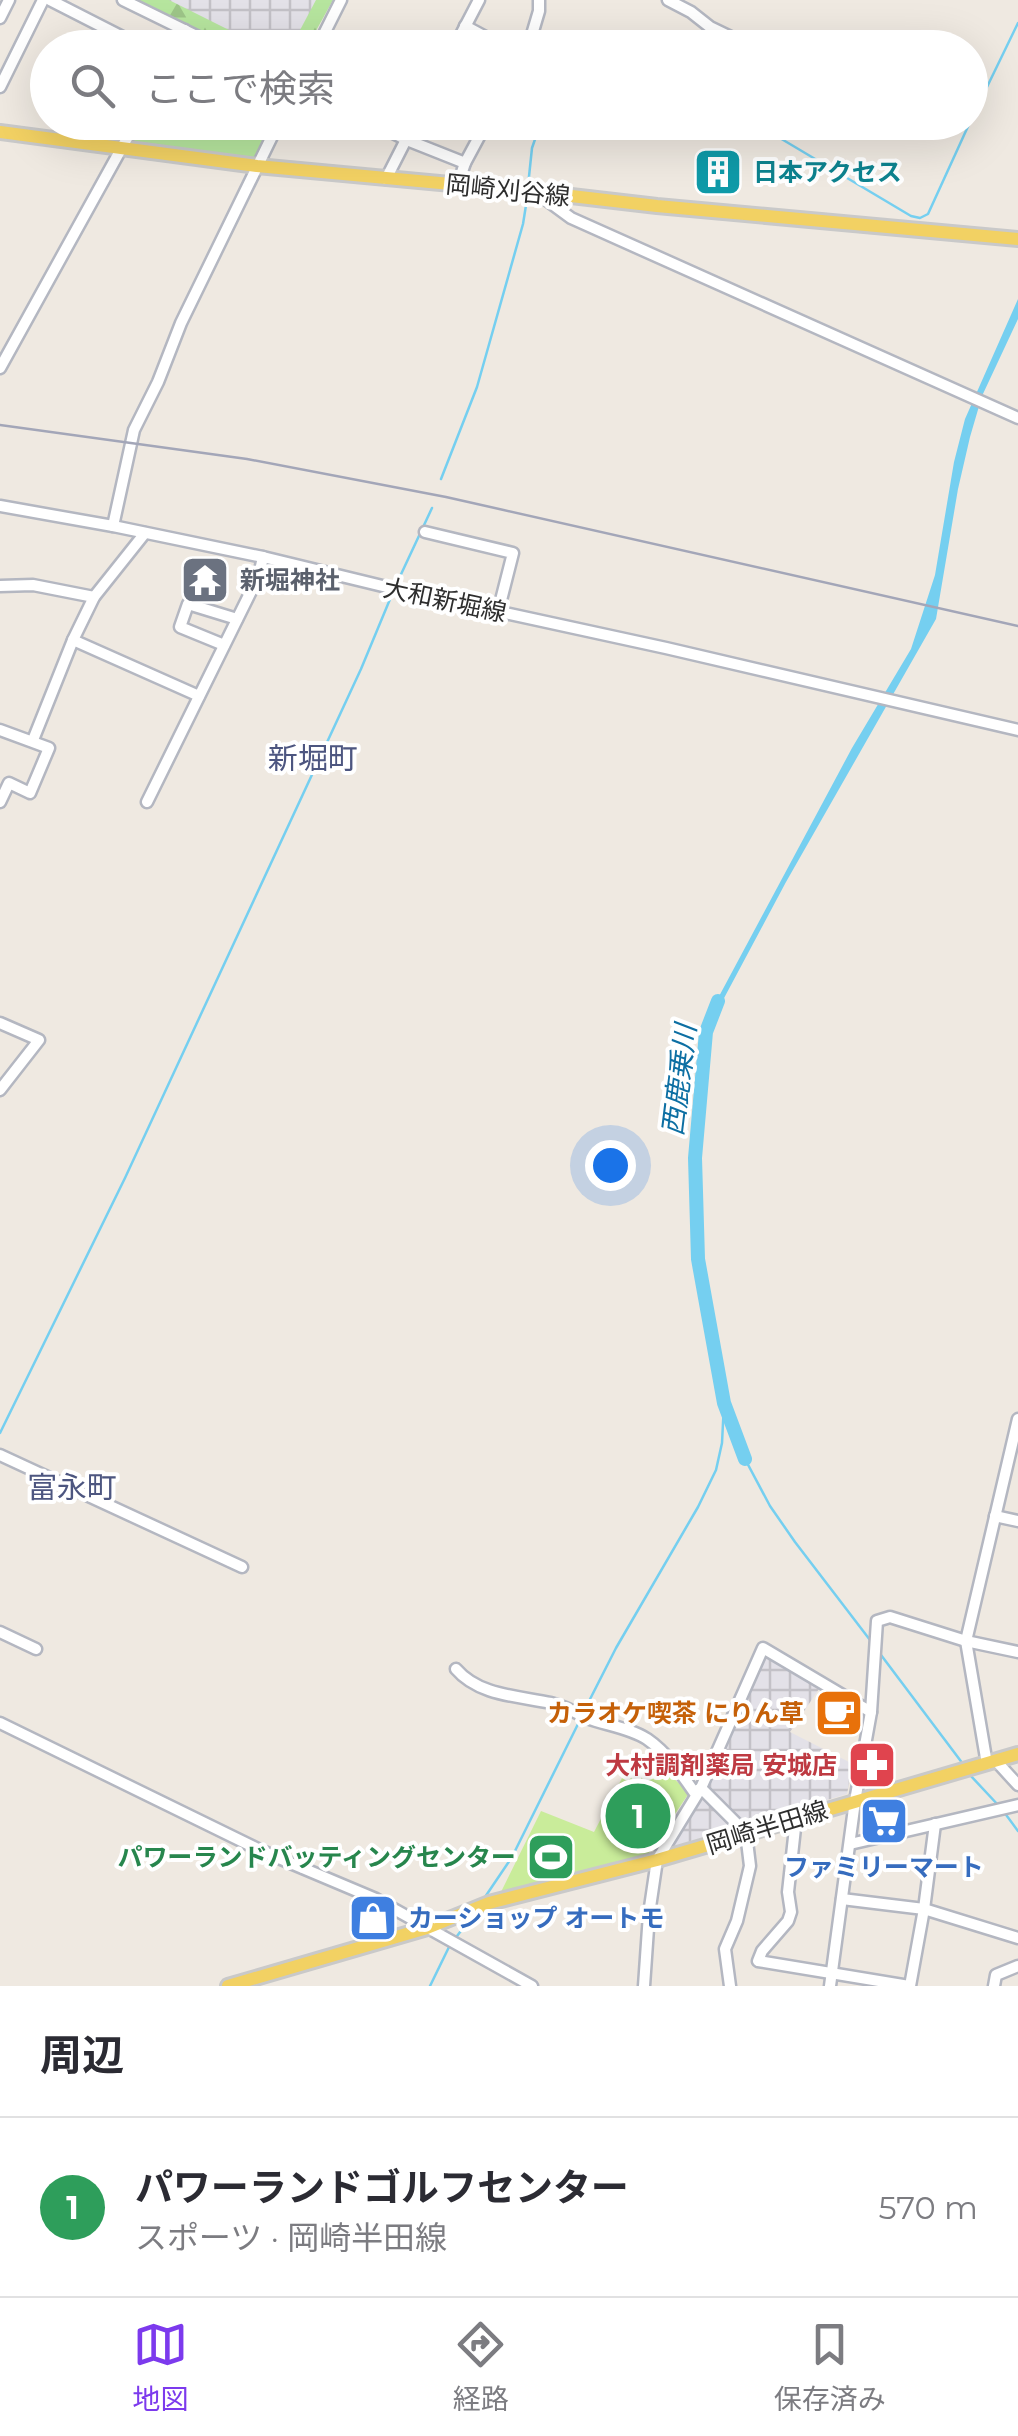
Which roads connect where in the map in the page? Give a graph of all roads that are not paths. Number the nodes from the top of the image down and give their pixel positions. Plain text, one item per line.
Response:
1 (9, 0) edge
2 (46, 0) edge
3 (123, 0) edge
4 (340, 0) edge
5 (479, 0) edge
6 (539, 0) edge
7 (668, 0) edge
8 (0, 18) edge
9 (465, 26) junction
10 (30, 30) edge
11 (30, 30) edge
12 (107, 30) edge
13 (184, 30) edge
14 (326, 30) edge
15 (463, 30) edge
16 (472, 30) edge
17 (533, 30) edge
18 (714, 30) edge
19 (0, 87) edge
20 (0, 132) edge
21 (30, 135) edge
22 (70, 140) edge
23 (126, 140) edge
24 (271, 140) edge
25 (406, 140) joint
26 (477, 140) edge
27 (123, 146) junction
28 (464, 163) junction
29 (257, 166) junction
30 (460, 178) dead end
31 (386, 179) junction
32 (536, 192) junction
33 (1018, 239) edge
34 (0, 368) edge
35 (1018, 418) edge
36 (0, 506) edge
37 (112, 526) junction
38 (425, 532) dead end
39 (145, 533) junction
40 (263, 557) junction
41 (0, 586) edge
42 (94, 597) junction
43 (498, 612) junction
44 (237, 619) junction
45 (73, 640) junction
46 (224, 645) junction
47 (199, 696) junction
48 (0, 730) edge
49 (1018, 730) edge
50 (33, 740) junction
51 (0, 802) edge
52 (147, 802) dead end
53 (0, 1022) edge
54 (0, 1090) edge
55 (1018, 1419) edge
56 (0, 1455) edge
57 (995, 1516) junction
58 (1018, 1521) edge
59 (242, 1567) dead end
60 (0, 1632) edge
61 (966, 1641) junction
62 (36, 1649) dead end
63 (1018, 1652) edge
64 (456, 1669) dead end
65 (871, 1712) junction
66 (0, 1722) edge
67 (1018, 1754) edge
68 (992, 1763) junction
69 (1018, 1784) edge
70 (700, 1788) junction
71 (855, 1801) junction
72 (1018, 1805) edge
73 (796, 1819) junction
74 (935, 1824) junction
75 (746, 1833) junction
76 (850, 1844) junction
77 (657, 1860) junction
78 (842, 1899) junction
79 (924, 1908) junction
80 (427, 1928) junction
81 (1018, 1938) edge
82 (1018, 1966) edge
83 (831, 1972) junction
84 (228, 1986) edge
85 (532, 1986) edge
86 (644, 1986) edge
87 (730, 1986) edge
88 (830, 1986) edge
89 (910, 1986) edge
90 (994, 1986) edge

1 - 8 street
2 - 10 street
2 - 12 street
3 - 13 street
4 - 14 street
5 - 9 street
6 - 17 street
7 - 18 street
9 - 15 street
9 - 16 street
11 - 19 street
20 - 21 main road, 岡崎刈谷線
22 - 27 main road, 岡崎刈谷線
23 - 27 street
24 - 29 street
25 - 28 street
25 - 31 street
26 - 28 street
27 - 29 main road, 岡崎刈谷線
27 - 34 street
28 - 30 street
29 - 31 main road, 岡崎刈谷線
29 - 37 street
31 - 32 main road, 岡崎刈谷線
32 - 33 main road, 岡崎刈谷線
32 - 35 street
36 - 37 street, 大和新堀線
37 - 39 street, 大和新堀線
38 - 43 street
39 - 40 street, 大和新堀線
39 - 42 street
40 - 43 street, 大和新堀線
40 - 44 street
41 - 42 street
42 - 45 street
43 - 49 street, 大和新堀線
44 - 46 street
44 - 46 street
45 - 47 street
45 - 50 street
46 - 47 street
47 - 52 street
48 - 50 street
50 - 51 street
53 - 54 street
55 - 57 street
56 - 59 street
57 - 58 street
57 - 61 street
60 - 62 street
61 - 63 street
61 - 65 street
61 - 68 street
64 - 70 street
65 - 70 street
65 - 71 street
66 - 80 street
67 - 68 main road, 岡崎半田線
68 - 69 street
68 - 71 main road, 岡崎半田線
70 - 75 street
70 - 77 street
71 - 73 main road, 岡崎半田線
71 - 76 street
72 - 74 street
73 - 75 main road, 岡崎半田線
73 - 83 street
74 - 76 street
74 - 79 street
75 - 77 main road, 岡崎半田線
75 - 87 street
76 - 78 street
77 - 80 main road, 岡崎半田線
77 - 86 street
78 - 79 street
78 - 83 street
79 - 81 street
79 - 89 street
80 - 84 main road, 岡崎半田線
80 - 85 street
82 - 90 street
83 - 88 street
83 - 89 street

